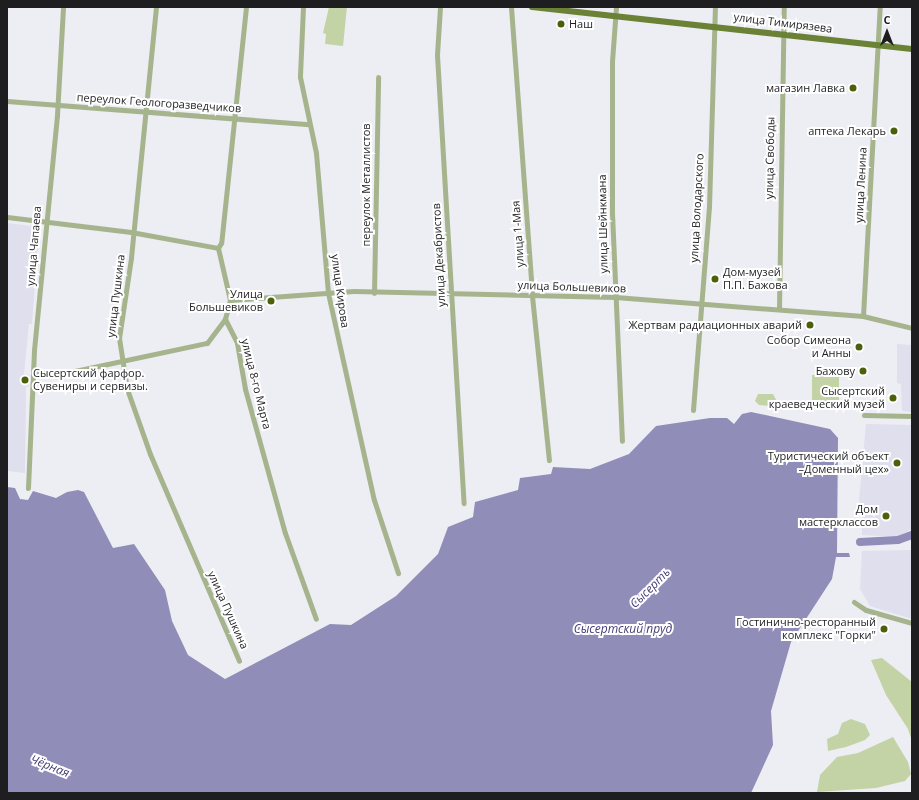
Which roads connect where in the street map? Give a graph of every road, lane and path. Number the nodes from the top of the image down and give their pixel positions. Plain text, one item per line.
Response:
1 (63, 7) edge
2 (156, 7) edge
3 (246, 7) edge
4 (303, 7) edge
5 (440, 7) edge
6 (512, 7) edge
7 (532, 7) edge
8 (616, 7) edge
9 (715, 7) edge
10 (784, 7) edge
11 (880, 7) edge
12 (615, 16) junction
13 (714, 26) junction
14 (783, 33) junction
15 (878, 45) junction
16 (912, 48) edge
17 (378, 77) dead end
18 (7, 101) edge
19 (56, 105) junction
20 (146, 110) junction
21 (236, 118) junction
22 (310, 124) junction
23 (7, 217) edge
24 (47, 221) junction
25 (131, 232) junction
26 (218, 248) junction
27 (328, 293) junction
28 (374, 293) junction
29 (452, 293) junction
30 (532, 296) junction
31 (615, 298) junction
32 (230, 300) junction
33 (702, 303) junction
34 (780, 309) junction
35 (863, 316) junction
36 (225, 319) junction
37 (912, 328) edge
38 (124, 362) junction
39 (33, 373) junction
40 (693, 410) dead end
41 (864, 416) dead end
42 (912, 416) edge
43 (622, 441) dead end
44 (549, 460) dead end
45 (28, 488) dead end
46 (464, 502) dead end
47 (398, 573) dead end
48 (854, 602) dead end
49 (316, 619) dead end
50 (912, 623) edge
51 (239, 661) dead end

1 - 19 street, улица Чапаева
2 - 20 street, улица Пушкина
3 - 21 street
4 - 22 street, улица Кирова
5 - 29 street, улица Декабристов
6 - 30 street, улица 1-Мая
7 - 12 main road, улица Тимирязева
8 - 12 street, улица Шейнкмана
9 - 13 street, улица Володарского
10 - 14 street, улица Свободы
11 - 15 street, улица Ленина
12 - 13 main road, улица Тимирязева
12 - 31 street, улица Шейнкмана
13 - 14 main road, улица Тимирязева
13 - 33 street, улица Володарского
14 - 15 main road, улица Тимирязева
14 - 34 street, улица Свободы
15 - 16 main road, улица Тимирязева
15 - 35 street, улица Ленина
17 - 28 street, переулок Металлистов
18 - 19 street, переулок Геологоразведчиков
19 - 20 street, переулок Геологоразведчиков
19 - 24 street, улица Чапаева
20 - 21 street, переулок Геологоразведчиков
20 - 25 street, улица Пушкина
21 - 22 street, переулок Геологоразведчиков
21 - 26 street
22 - 27 street, улица Кирова
23 - 24 street
24 - 25 street
24 - 39 street, улица Чапаева
25 - 26 street
25 - 38 street, улица Пушкина
26 - 32 street
27 - 28 street, улица Большевиков
27 - 32 street, улица Большевиков
27 - 47 street, улица Кирова
28 - 29 street, улица Большевиков
29 - 30 street, улица Большевиков
29 - 46 street, улица Декабристов
30 - 31 street, улица Большевиков
30 - 44 street, улица 1-Мая
31 - 33 street, улица Большевиков
31 - 43 street, улица Шейнкмана
32 - 36 street
33 - 34 street, улица Большевиков
33 - 40 street, улица Володарского
34 - 35 street, улица Большевиков
35 - 37 street, улица Большевиков
36 - 38 street
36 - 49 street, улица 8-го Марта
38 - 39 street
38 - 51 street, улица Пушкина
39 - 45 street, улица Чапаева
41 - 42 street
48 - 50 street

